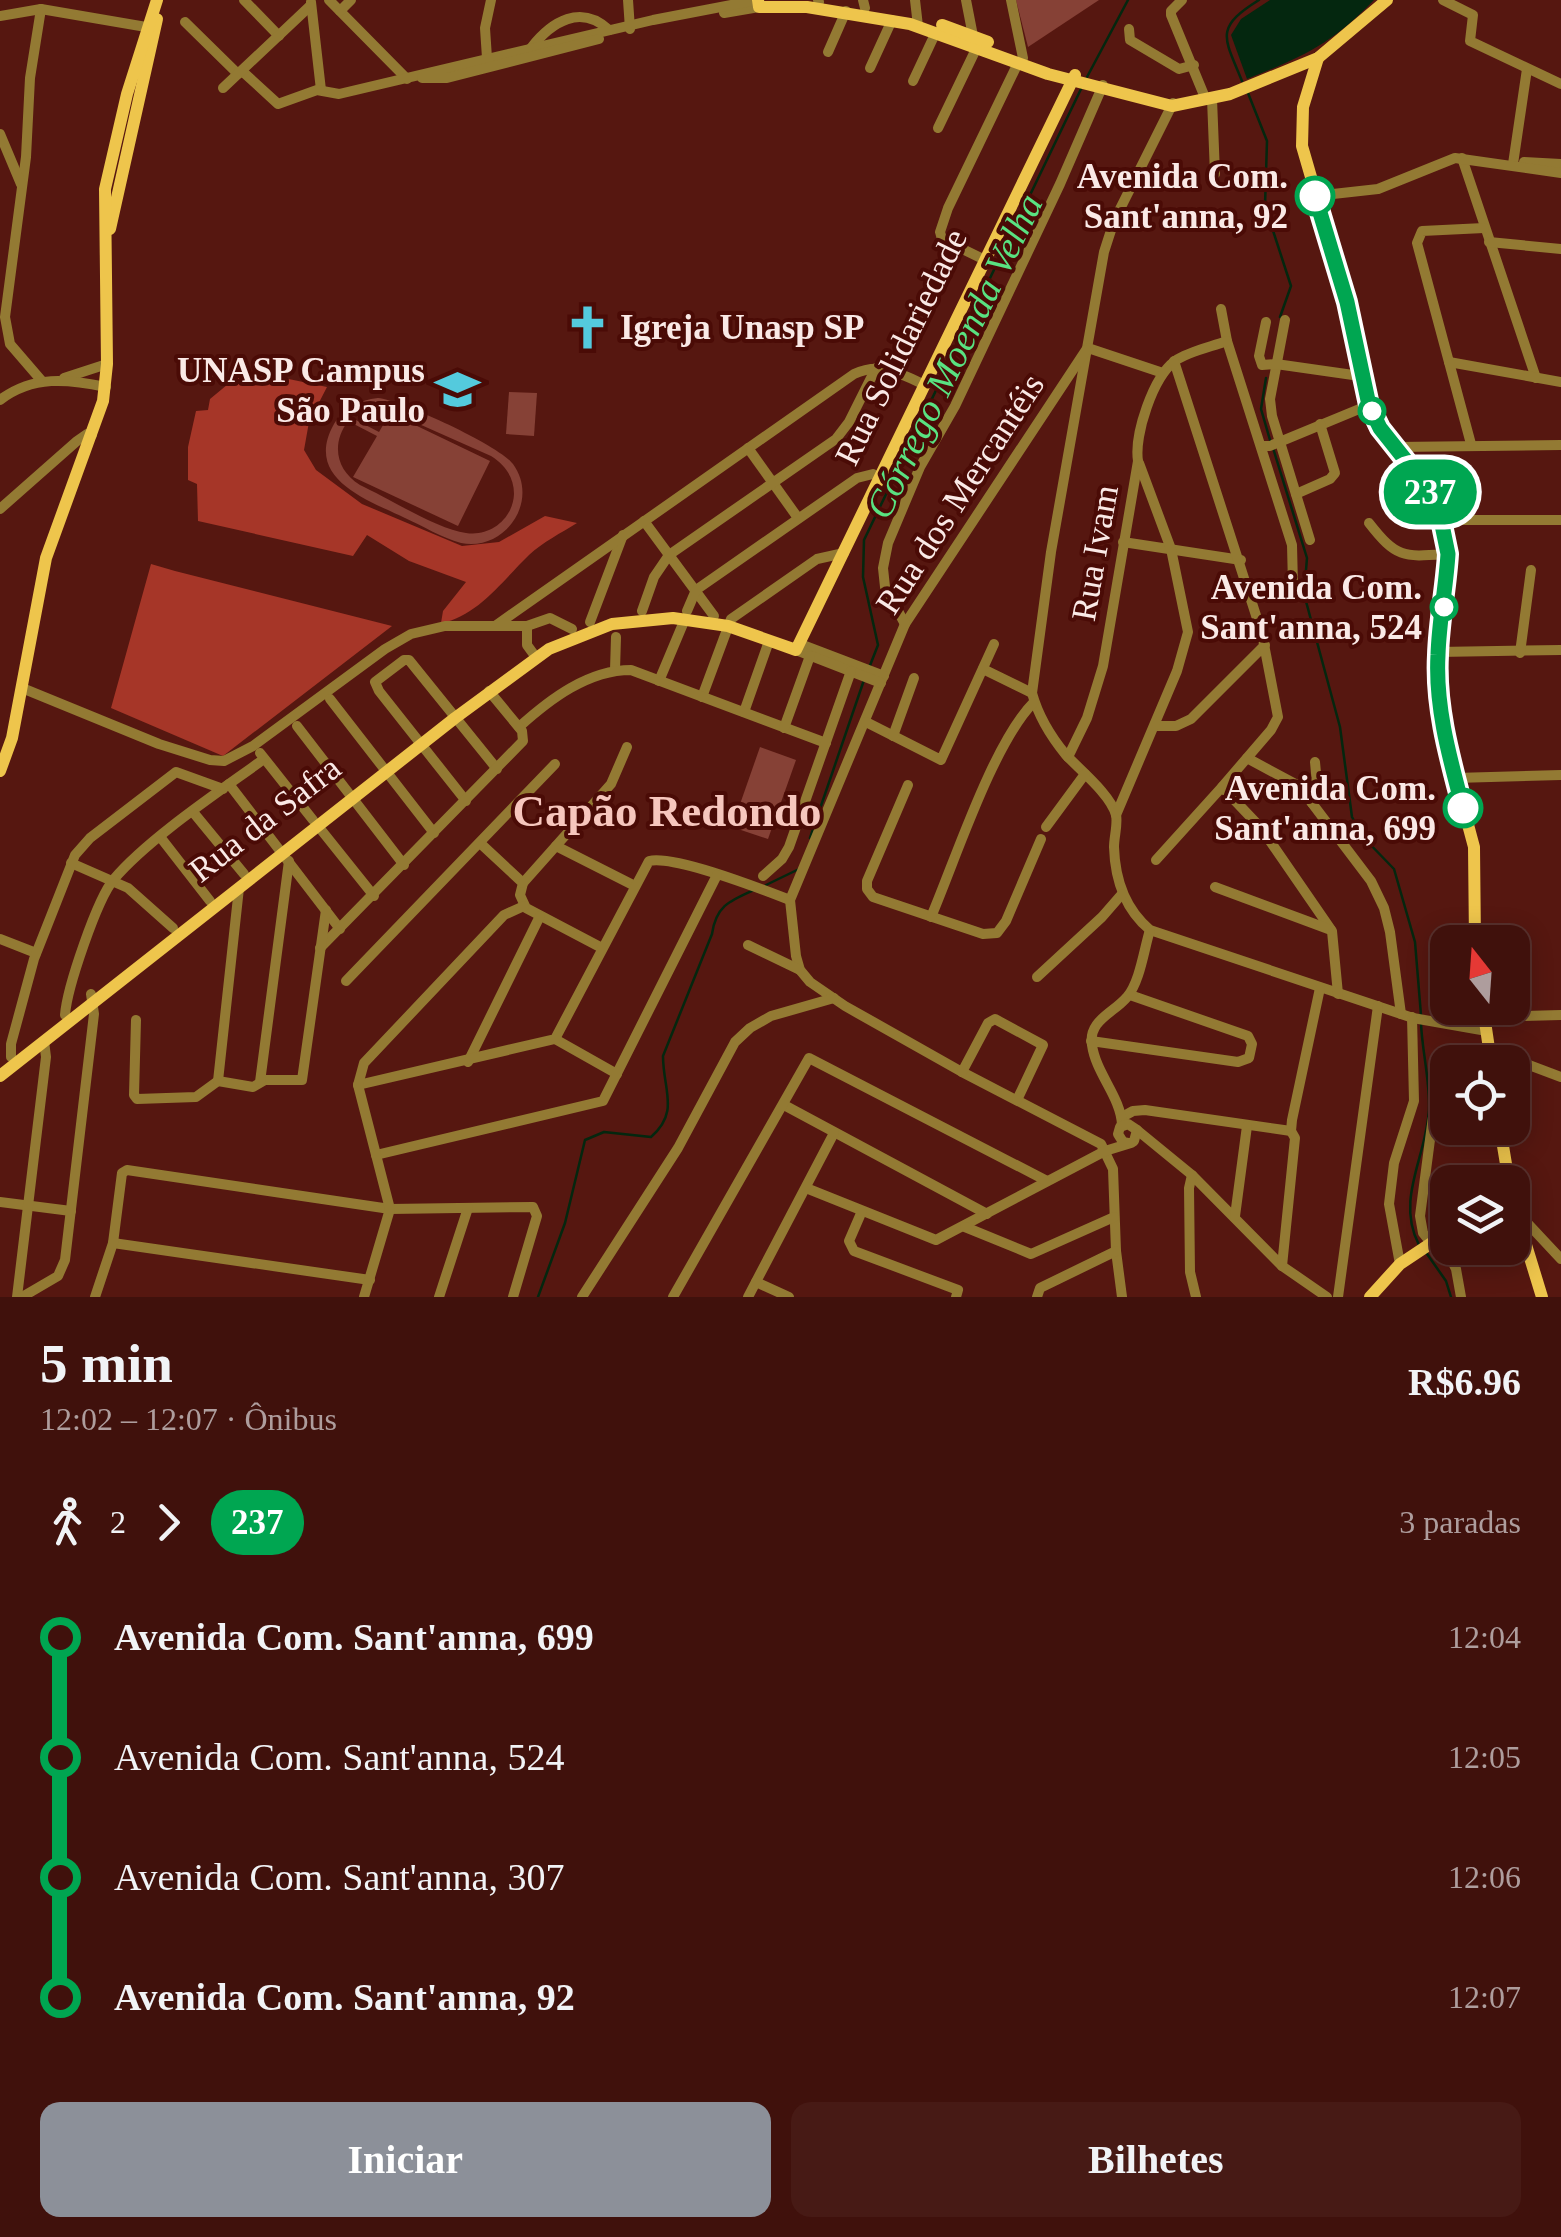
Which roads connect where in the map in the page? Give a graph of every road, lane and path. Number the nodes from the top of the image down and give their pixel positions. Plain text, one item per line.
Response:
1 (159, 0) edge
2 (244, 0) edge
3 (329, 0) edge
4 (352, 0) edge
5 (491, 0) edge
6 (628, 0) edge
7 (915, 0) edge
8 (966, 0) edge
9 (1011, 0) edge
10 (1182, 0) edge
11 (1387, 0) edge
12 (1443, 0) edge
13 (819, 1) edge
14 (760, 2) edge
15 (310, 3) edge
16 (864, 4) edge
17 (41, 10) junction
18 (340, 10) junction
19 (846, 11) junction
20 (0, 16) edge
21 (892, 20) junction
22 (185, 22) dead end
23 (918, 22) junction
24 (151, 28) junction
25 (630, 29) junction
26 (1130, 29) dead end
27 (609, 30) junction
28 (936, 32) junction
29 (280, 36) junction
30 (975, 41) junction
31 (530, 49) junction
32 (828, 52) dead end
33 (487, 58) junction
34 (1318, 58) junction
35 (1020, 60) junction
36 (1194, 65) junction
37 (1297, 67) junction
38 (870, 68) dead end
39 (1527, 69) junction
40 (240, 72) junction
41 (411, 78) junction
42 (1073, 78) junction
43 (1310, 79) junction
44 (912, 81) dead end
45 (1100, 84) junction
46 (1561, 84) edge
47 (223, 88) dead end
48 (321, 90) junction
49 (1209, 99) junction
50 (1177, 105) junction
51 (938, 128) dead end
52 (0, 134) edge
53 (1462, 158) junction
54 (1514, 164) junction
55 (1561, 164) edge
56 (1561, 173) edge
57 (1215, 174) dead end
58 (21, 185) junction
59 (1315, 196) junction
60 (1484, 228) junction
61 (1489, 242) junction
62 (1561, 250) edge
63 (982, 259) junction
64 (1222, 309) dead end
65 (1286, 320) dead end
66 (1266, 322) dead end
67 (1227, 341) junction
68 (1088, 348) junction
69 (110, 360) junction
70 (1174, 362) junction
71 (1449, 362) junction
72 (1276, 364) junction
73 (876, 368) junction
74 (1163, 373) junction
75 (1360, 376) junction
76 (1536, 378) junction
77 (41, 380) junction
78 (54, 381) junction
79 (1561, 382) edge
80 (922, 383) junction
81 (106, 387) junction
82 (1249, 393) junction
83 (1268, 399) junction
84 (0, 400) edge
85 (1369, 405) junction
86 (1320, 424) junction
87 (92, 435) junction
88 (1270, 444) junction
89 (1471, 444) junction
90 (1396, 446) junction
91 (1561, 446) edge
92 (748, 448) junction
93 (1138, 462) junction
94 (873, 474) junction
95 (774, 483) junction
96 (1296, 494) junction
97 (0, 508) edge
98 (798, 518) junction
99 (1441, 520) junction
100 (1561, 520) edge
101 (644, 521) junction
102 (1369, 523) dead end
103 (623, 535) junction
104 (1310, 540) dead end
105 (1124, 542) junction
106 (1171, 549) junction
107 (839, 554) junction
108 (1448, 554) junction
109 (668, 556) junction
110 (1241, 560) junction
111 (1531, 570) dead end
112 (1292, 585) dead end
113 (696, 590) junction
114 (642, 612) junction
115 (686, 615) junction
116 (714, 616) junction
117 (590, 622) junction
118 (729, 622) junction
119 (904, 624) junction
120 (494, 626) junction
121 (528, 626) junction
122 (572, 629) junction
123 (616, 636) dead end
124 (769, 641) junction
125 (994, 644) dead end
126 (1265, 645) junction
127 (794, 646) junction
128 (1561, 650) edge
129 (1438, 652) junction
130 (1520, 653) junction
131 (533, 654) junction
132 (810, 656) junction
133 (853, 669) junction
134 (983, 669) junction
135 (615, 670) junction
136 (880, 678) junction
137 (914, 678) dead end
138 (659, 681) junction
139 (22, 688) junction
140 (489, 691) junction
141 (702, 696) junction
142 (1033, 698) junction
143 (330, 699) dead end
144 (744, 712) junction
145 (452, 715) junction
146 (866, 722) junction
147 (297, 726) dead end
148 (1156, 726) junction
149 (519, 727) junction
150 (784, 728) junction
151 (893, 736) junction
152 (419, 742) junction
153 (826, 743) junction
154 (627, 747) dead end
155 (1068, 757) junction
156 (1247, 758) junction
157 (1315, 762) dead end
158 (554, 764) dead end
159 (384, 769) junction
160 (497, 769) junction
161 (0, 771) edge
162 (1085, 774) junction
163 (1561, 775) edge
164 (1455, 778) junction
165 (226, 786) junction
166 (908, 786) dead end
167 (1222, 787) junction
168 (350, 796) junction
169 (466, 800) junction
170 (1312, 803) junction
171 (193, 812) junction
172 (1116, 815) junction
173 (315, 823) junction
174 (1046, 827) dead end
175 (434, 833) junction
176 (161, 838) junction
177 (1041, 839) dead end
178 (480, 843) junction
179 (556, 846) junction
180 (283, 854) junction
181 (1156, 860) dead end
182 (71, 864) junction
183 (404, 865) junction
184 (717, 875) junction
185 (764, 876) dead end
186 (112, 881) junction
187 (242, 881) junction
188 (523, 883) junction
189 (634, 885) junction
190 (1215, 887) dead end
191 (1122, 894) junction
192 (374, 896) junction
193 (784, 898) junction
194 (210, 900) junction
195 (524, 906) junction
196 (326, 910) junction
197 (540, 916) junction
198 (931, 917) junction
199 (1475, 925) edge
200 (173, 928) junction
201 (340, 929) junction
202 (1150, 930) junction
203 (1332, 931) junction
204 (0, 939) edge
205 (748, 944) dead end
206 (320, 948) junction
207 (602, 948) junction
208 (36, 953) junction
209 (800, 970) junction
210 (1037, 977) dead end
211 (346, 981) dead end
212 (1320, 988) junction
213 (1338, 994) junction
214 (1130, 995) junction
215 (92, 998) junction
216 (834, 998) junction
217 (1378, 1006) junction
218 (65, 1015) junction
219 (1561, 1015) edge
220 (1408, 1016) junction
221 (1530, 1017) edge
222 (136, 1020) dead end
223 (1430, 1022) edge
224 (555, 1040) junction
225 (44, 1041) junction
226 (1091, 1041) junction
227 (5, 1061) edge
228 (468, 1062) junction
229 (1530, 1068) edge
230 (962, 1072) junction
231 (617, 1074) junction
232 (0, 1076) edge
233 (1561, 1077) edge
234 (218, 1081) junction
235 (260, 1082) junction
236 (358, 1085) junction
237 (1017, 1100) junction
238 (784, 1105) junction
239 (1128, 1124) junction
240 (1247, 1126) junction
241 (1291, 1131) junction
242 (834, 1133) junction
243 (1430, 1140) edge
244 (1130, 1143) junction
245 (1107, 1150) junction
246 (1160, 1150) junction
247 (376, 1155) junction
248 (1192, 1176) junction
249 (1047, 1181) junction
250 (806, 1188) junction
251 (0, 1202) edge
252 (26, 1206) junction
253 (468, 1208) junction
254 (390, 1209) junction
255 (71, 1210) junction
256 (862, 1211) junction
257 (987, 1214) junction
258 (1235, 1216) junction
259 (1114, 1218) junction
260 (1530, 1225) edge
261 (965, 1227) junction
262 (1430, 1236) edge
263 (113, 1243) junction
264 (1430, 1243) edge
265 (1116, 1251) junction
266 (1530, 1259) edge
267 (1561, 1259) edge
268 (1401, 1263) junction
269 (1453, 1265) edge
270 (1282, 1266) junction
271 (370, 1280) junction
272 (756, 1282) junction
273 (957, 1294) edge
274 (1197, 1295) edge
275 (20, 1297) edge
276 (95, 1297) edge
277 (364, 1297) edge
278 (438, 1297) edge
279 (513, 1297) edge
280 (582, 1297) edge
281 (673, 1297) edge
282 (748, 1297) edge
283 (789, 1297) edge
284 (1037, 1297) edge
285 (1122, 1297) edge
286 (1327, 1297) edge
287 (1338, 1297) edge
288 (1370, 1297) edge
289 (1461, 1297) edge
290 (1542, 1297) edge

1 - 24 main road
2 - 29 street
3 - 18 street
4 - 18 street
5 - 33 street
6 - 25 street
7 - 23 street
8 - 30 street
9 - 35 street
10 - 36 street
11 - 34 main road
12 - 39 street
13 - 14 main road
13 - 16 main road
14 - 19 main road
14 - 25 street
15 - 29 street
15 - 48 street
16 - 23 main road
17 - 20 street
17 - 24 street
17 - 58 street
18 - 41 street
19 - 21 main road
19 - 32 street
21 - 23 main road
21 - 38 street
22 - 40 street
23 - 28 main road
23 - 30 main road
24 - 69 main road
25 - 27 street
25 - 41 street
26 - 36 street
27 - 31 street
27 - 31 street
28 - 30 main road
28 - 44 street
29 - 40 street
30 - 35 main road
30 - 51 street
31 - 33 street
33 - 41 street
34 - 37 main road
34 - 43 main road
35 - 42 main road
35 - 63 street
36 - 49 street
37 - 43 main road
37 - 49 main road
39 - 46 street
39 - 54 street
40 - 47 street
40 - 48 street
41 - 48 street
42 - 45 main road
42 - 63 main road, Rua Solidariedade
43 - 59 main road
45 - 50 main road
45 - 119 street
49 - 50 main road
49 - 57 street
50 - 68 street
52 - 58 street
53 - 54 street
53 - 59 street
53 - 60 street
54 - 55 street
54 - 56 street
58 - 77 street
59 - 75 main road
60 - 61 street
60 - 71 street
61 - 62 street
61 - 76 street
63 - 80 main road, Rua Solidariedade
64 - 67 street
65 - 72 street
66 - 72 street
67 - 70 street
67 - 82 street
68 - 74 street
68 - 119 street, Rua dos Mercantéis
68 - 142 street
69 - 78 street
69 - 81 main road
70 - 74 street, Rua Ivam
70 - 110 street
71 - 76 street
71 - 89 street
72 - 75 street
72 - 83 street
73 - 80 street
73 - 92 street
73 - 95 street
74 - 93 street, Rua Ivam
75 - 85 main road
76 - 79 street
77 - 78 street
77 - 84 street
78 - 81 street
80 - 94 main road, Rua Solidariedade
80 - 107 main road, Rua Solidariedade
81 - 87 main road
82 - 83 street
82 - 88 street
83 - 88 street
85 - 86 street
85 - 90 main road
86 - 88 street
86 - 96 street
87 - 97 street
87 - 139 main road
88 - 96 street
88 - 112 street
89 - 90 street
89 - 91 street
90 - 99 main road
92 - 95 street
92 - 101 street
93 - 105 street, Rua Ivam
93 - 106 street
94 - 98 street
94 - 107 main road, Rua Solidariedade
95 - 98 street
95 - 109 street
96 - 104 street
98 - 113 street
99 - 100 street
99 - 108 main road
101 - 103 street
101 - 109 street
102 - 108 street
103 - 117 street
103 - 120 street
105 - 106 street
105 - 155 street, Rua Ivam
106 - 110 street
106 - 148 street
107 - 118 street
107 - 127 main road, Rua Solidariedade
108 - 129 main road
109 - 113 street
109 - 114 street
110 - 126 street
111 - 130 street
113 - 115 street
113 - 116 street
114 - 115 main road, Rua da Safra
114 - 117 main road, Rua da Safra
115 - 116 main road
115 - 118 main road
115 - 131 main road
115 - 138 street
116 - 118 main road
117 - 122 main road, Rua da Safra
118 - 124 main road
118 - 127 main road
118 - 141 street
119 - 136 street, Rua dos Mercantéis
120 - 121 street
120 - 139 street
121 - 122 street
121 - 131 street
122 - 131 main road, Rua da Safra
123 - 135 street
124 - 127 main road
124 - 144 street
125 - 134 street
126 - 148 street
126 - 156 street
127 - 132 street
127 - 133 street
128 - 130 street
129 - 130 street
129 - 164 main road
131 - 140 main road, Rua da Safra
131 - 145 main road, Rua da Safra
132 - 133 street
132 - 150 street
133 - 136 street
133 - 153 street
134 - 142 street
134 - 151 street
135 - 138 street
135 - 149 street
136 - 146 street, Rua dos Mercantéis
137 - 151 street
138 - 141 street
139 - 161 main road
140 - 145 main road, Rua da Safra
140 - 149 street
141 - 144 street
142 - 155 street
142 - 198 street
143 - 159 street
144 - 150 street
145 - 152 main road, Rua da Safra
145 - 152 street
145 - 160 street
146 - 151 street
146 - 193 street, Rua dos Mercantéis
147 - 168 street
148 - 172 street
149 - 160 street
150 - 153 street
152 - 159 main road, Rua da Safra
152 - 169 street
153 - 185 street
154 - 179 street
155 - 162 street
156 - 167 street
156 - 170 street
157 - 170 street
158 - 178 street
159 - 168 main road, Rua da Safra
159 - 175 street
160 - 169 street
162 - 172 street
162 - 174 street
163 - 164 street
164 - 199 main road
165 - 171 street
165 - 173 street
165 - 180 street
165 - 182 street
166 - 198 street
167 - 181 street
167 - 203 street
168 - 173 main road, Rua da Safra
168 - 183 street
169 - 175 street
170 - 220 street
171 - 176 street
171 - 187 street
172 - 191 street
173 - 180 main road, Rua da Safra
173 - 192 street
175 - 183 street
176 - 186 street
176 - 194 street
177 - 198 street
178 - 188 street
178 - 211 street
179 - 188 street
179 - 189 street
180 - 187 main road, Rua da Safra
180 - 196 street
180 - 235 street
182 - 186 street
182 - 208 street
183 - 192 street
184 - 189 street
184 - 193 street
184 - 231 street
186 - 200 street
186 - 218 street
187 - 194 main road, Rua da Safra
187 - 215 main road, Rua da Safra
187 - 234 street
188 - 195 street
189 - 207 street
190 - 203 street
191 - 202 street
191 - 210 street
192 - 201 street
193 - 209 street
194 - 200 main road, Rua da Safra
195 - 197 street
195 - 236 street
196 - 201 street
196 - 206 street
197 - 207 street
197 - 228 street
200 - 215 main road, Rua da Safra
201 - 206 street
202 - 212 street
202 - 214 street
203 - 213 street
204 - 208 street
205 - 209 street
206 - 235 street
207 - 224 street
208 - 227 street
209 - 216 street
212 - 213 street
212 - 241 street
213 - 217 street
214 - 226 street
214 - 226 street
215 - 218 main road, Rua da Safra
215 - 225 main road, Rua da Safra
215 - 255 street
216 - 230 street
216 - 280 street
217 - 220 street
217 - 287 street
218 - 227 main road, Rua da Safra
219 - 221 street
220 - 223 street
220 - 268 street
222 - 234 street
224 - 228 street
224 - 231 street
225 - 232 main road, Rua da Safra
225 - 252 street
226 - 239 street
228 - 236 street
229 - 233 street
230 - 237 street
230 - 237 street
231 - 247 street
234 - 235 street
236 - 247 street
237 - 245 street
238 - 242 street
238 - 249 street
238 - 281 street
239 - 240 street
239 - 244 street
239 - 244 street
239 - 245 street
239 - 246 street
240 - 241 street
240 - 258 street
241 - 270 street
242 - 250 street
242 - 257 street
243 - 262 street
244 - 245 street
244 - 246 street
245 - 249 street
245 - 259 street
246 - 248 street
247 - 254 street
248 - 258 street
248 - 274 street
249 - 257 street
250 - 256 street
250 - 272 street
251 - 252 street
252 - 255 street
252 - 275 street
253 - 254 street
253 - 278 street
253 - 279 street
254 - 263 street
254 - 271 street
255 - 275 street
256 - 261 street
256 - 273 street
257 - 261 street
258 - 270 street
259 - 261 street
259 - 265 street
260 - 267 street
263 - 271 street
263 - 276 street
264 - 268 main road
265 - 284 street
265 - 285 street
266 - 290 main road
268 - 288 main road
269 - 289 street
270 - 286 street
271 - 277 street
272 - 282 street
272 - 283 street

